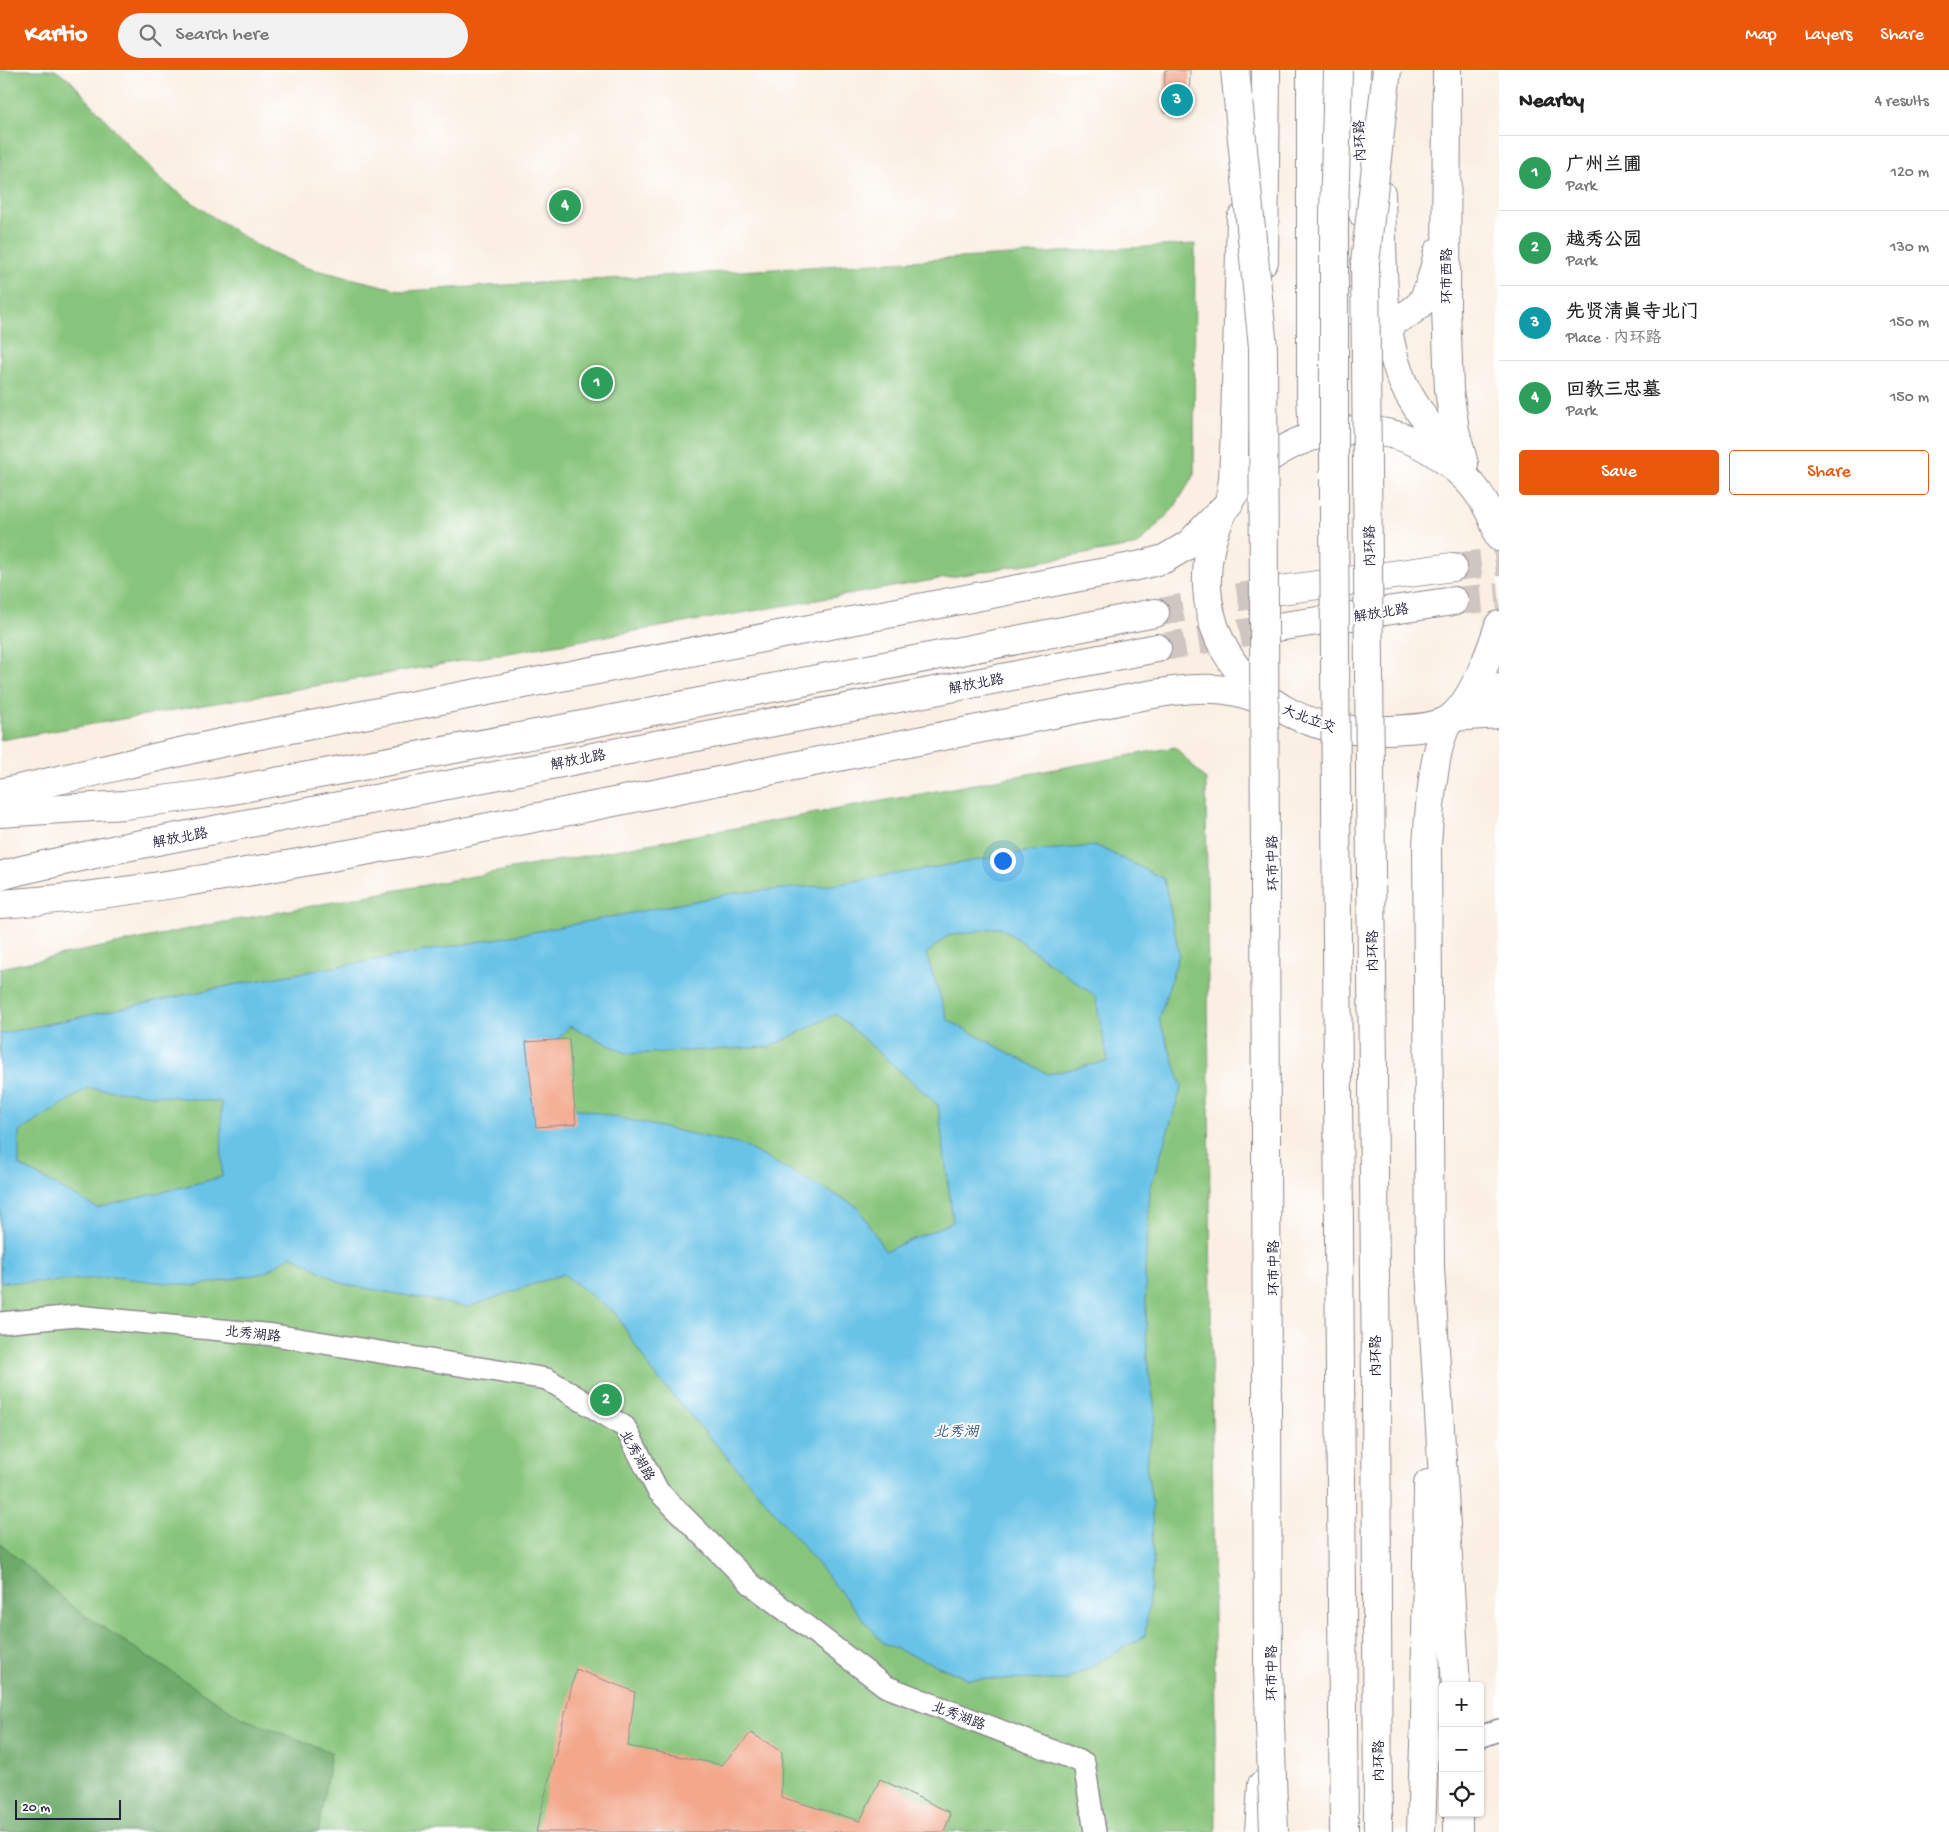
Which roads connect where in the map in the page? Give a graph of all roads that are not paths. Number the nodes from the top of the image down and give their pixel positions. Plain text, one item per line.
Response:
1 (1234, 70) edge
2 (1244, 70) edge
3 (1266, 70) edge
4 (1311, 70) edge
5 (1338, 70) edge
6 (1356, 70) edge
7 (1379, 70) edge
8 (1387, 70) edge
9 (1444, 75) edge
10 (1446, 218) junction
11 (1365, 263) junction
12 (1312, 271) junction
13 (1388, 320) junction
14 (1263, 347) junction
15 (1313, 436) junction
16 (1468, 480) junction
17 (1499, 502) edge
18 (1229, 503) junction
19 (1499, 536) edge
20 (1452, 567) tunnel mouth
21 (1274, 591) tunnel mouth
22 (1454, 600) tunnel mouth
23 (1155, 613) tunnel mouth
24 (1499, 625) edge
25 (1277, 627) tunnel mouth
26 (1157, 648) tunnel mouth
27 (1499, 688) edge
28 (1272, 704) junction
29 (1499, 714) edge
30 (1452, 717) junction
31 (0, 793) edge
32 (0, 813) edge
33 (0, 876) edge
34 (0, 904) edge
35 (1430, 1269) junction
36 (0, 1323) edge
37 (1268, 1669) junction
38 (1456, 1682) edge
39 (1499, 1730) edge
40 (1484, 1736) edge
41 (1458, 1817) edge
42 (1095, 1832) edge
43 (1259, 1832) edge
44 (1270, 1832) edge
45 (1274, 1832) edge
46 (1344, 1832) edge
47 (1378, 1832) edge
48 (1421, 1832) edge
49 (1458, 1832) edge

1 - 14 main road, bridge
2 - 18 main road
3 - 14 main road, bridge
4 - 12 main road
5 - 46 main road, bridge
6 - 11 main road, 内环路, bridge
7 - 13 main road
8 - 11 main road, bridge
9 - 10 main road, 环市西路
10 - 13 main road
10 - 16 main road, 环市西路
11 - 47 main road, 内环路, bridge
12 - 13 main road
12 - 15 main road
13 - 16 main road
14 - 37 main road, bridge
15 - 16 main road, 大北立交
15 - 18 main road, 大北立交
16 - 17 main road
16 - 19 main road, 大北立交
18 - 28 main road, 大北立交
18 - 31 main road
20 - 21 main road
22 - 25 main road, 解放北路
23 - 32 main road
24 - 30 main road
26 - 33 main road, 解放北路
27 - 30 main road
28 - 30 main road, 大北立交
28 - 34 main road
28 - 44 main road, 环市中路
29 - 30 main road
30 - 35 main road
35 - 38 main road
35 - 48 main road
36 - 42 lane, 北秀湖路
37 - 43 main road, bridge
37 - 45 main road, bridge
39 - 40 lane
41 - 49 main road

